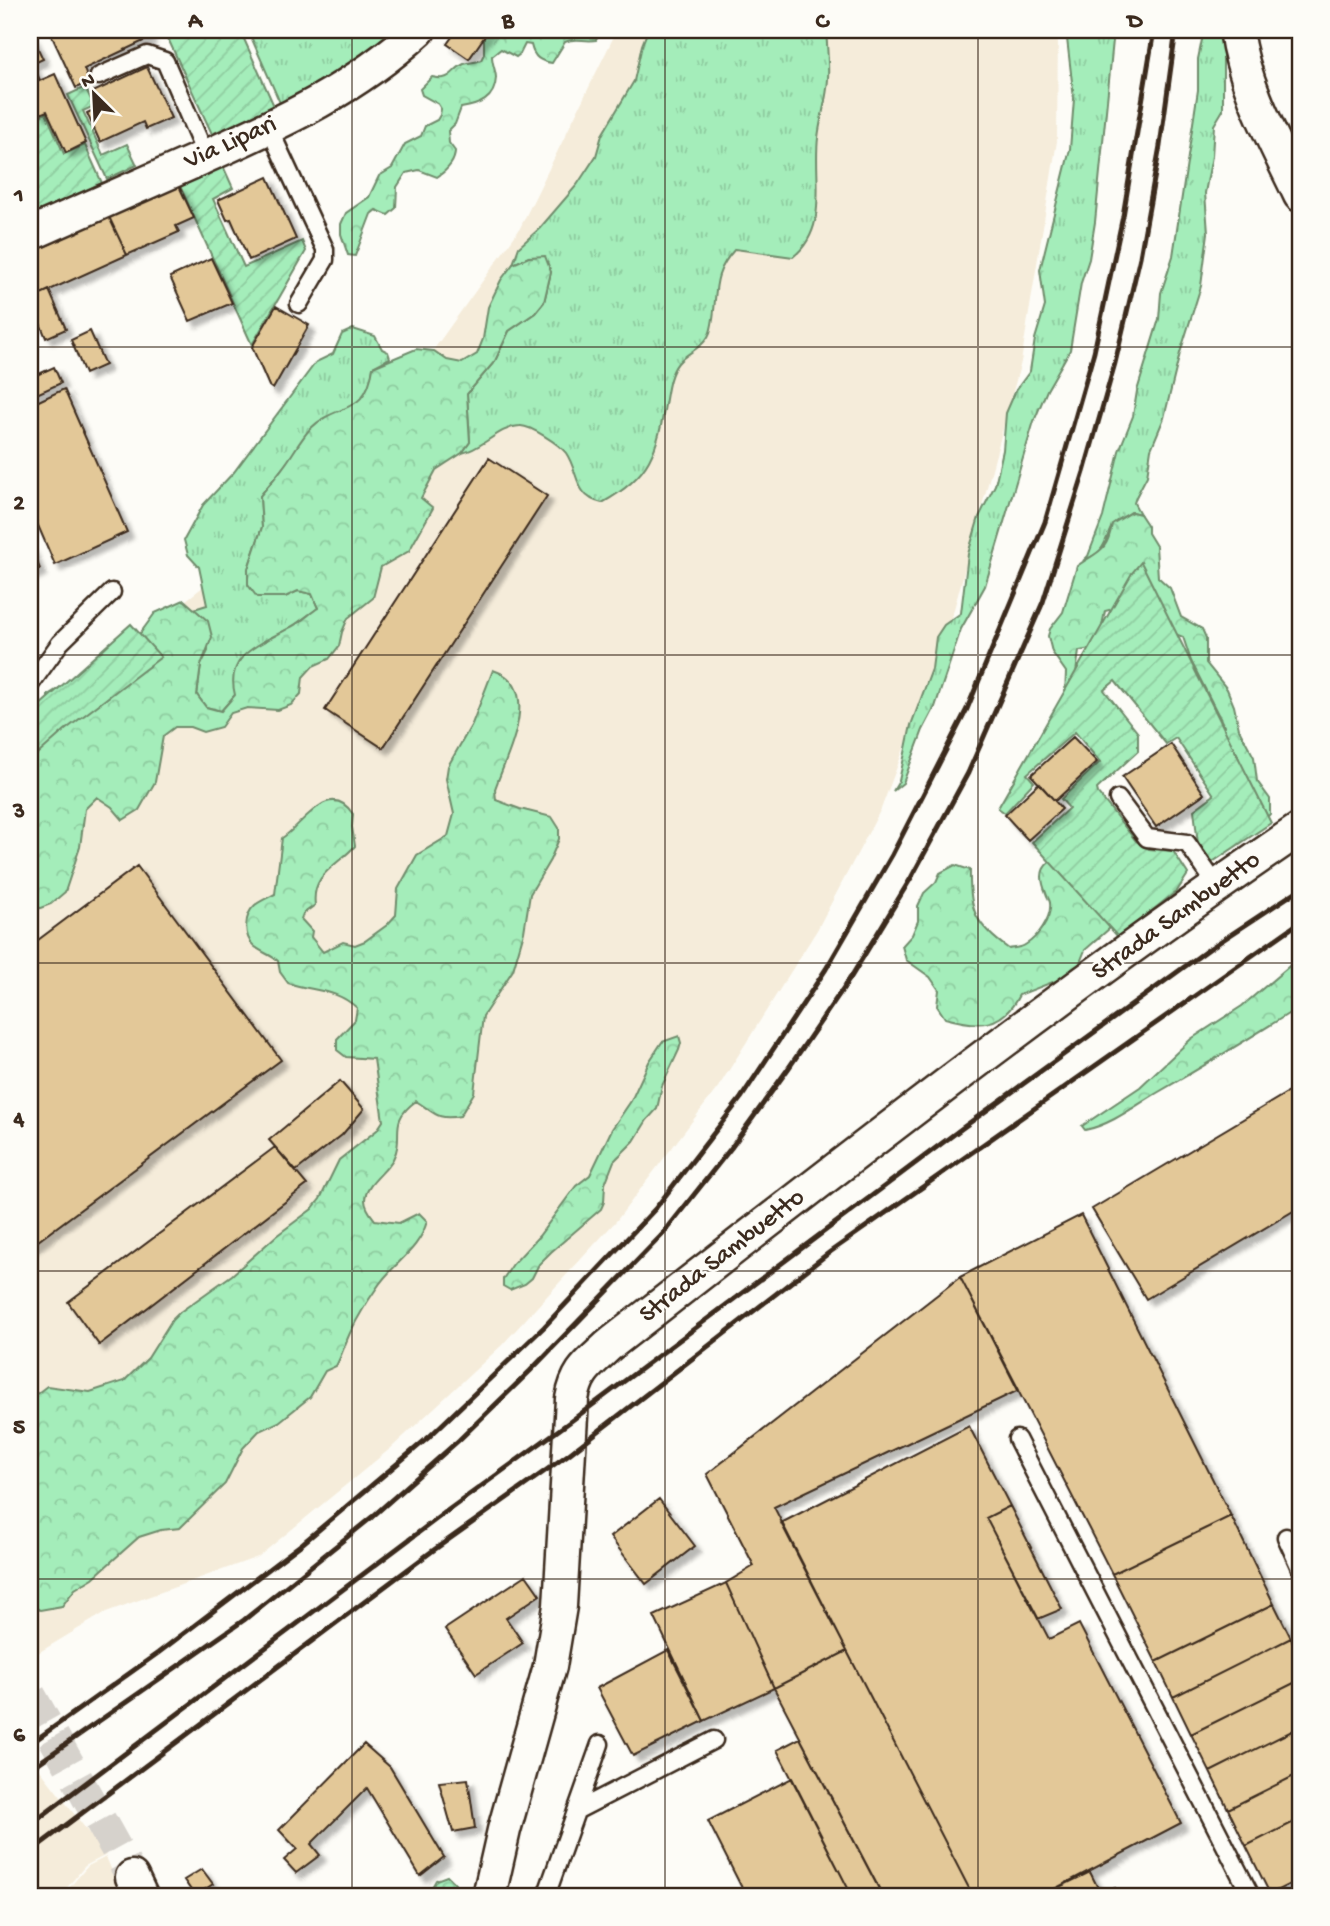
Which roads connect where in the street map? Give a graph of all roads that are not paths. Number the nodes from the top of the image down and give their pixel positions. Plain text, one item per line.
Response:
1 (419, 30) edge
2 (1236, 30) edge
3 (99, 76) dead end
4 (269, 128) junction
5 (206, 156) junction
6 (1300, 195) edge
7 (30, 234) edge
8 (299, 304) dead end
9 (112, 592) dead end
10 (30, 685) edge
11 (1118, 799) dead end
12 (1300, 829) edge
13 (1217, 886) junction
14 (1017, 1438) dead end
15 (1286, 1537) dead end
16 (1300, 1568) edge
17 (714, 1740) dead end
18 (600, 1744) dead end
19 (576, 1811) junction
20 (489, 1896) edge
21 (546, 1896) edge
22 (1251, 1896) edge

1 - 4 street, Via Lipari
2 - 6 street
3 - 5 lane
4 - 5 street, Via Lipari
4 - 8 lane
5 - 7 street, Via Lipari
9 - 10 lane
11 - 13 lane
12 - 13 street, Strada Sambuetto
13 - 20 street, Strada Sambuetto
14 - 22 lane
15 - 16 lane
17 - 19 lane
18 - 19 lane
19 - 21 lane

